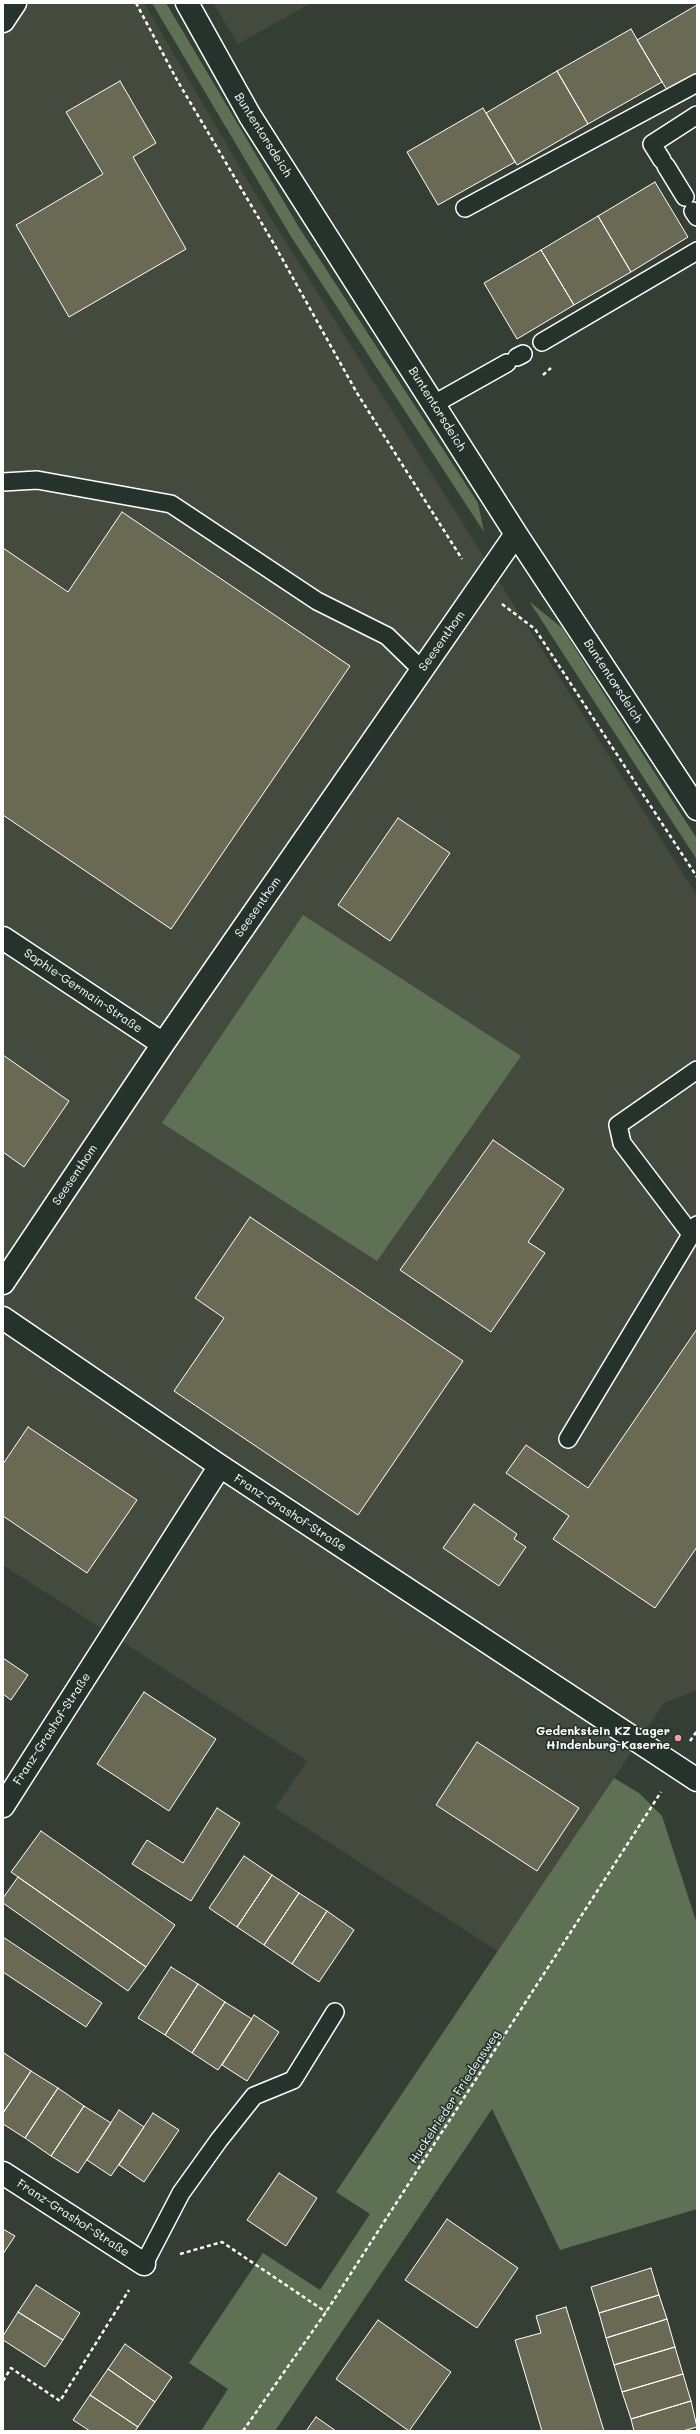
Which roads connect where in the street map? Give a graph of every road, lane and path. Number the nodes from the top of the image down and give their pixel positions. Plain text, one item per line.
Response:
1 (15, 3) edge
2 (136, 3) edge
3 (187, 3) edge
4 (3, 21) edge
5 (697, 83) edge
6 (697, 115) edge
7 (465, 208) dead end
8 (692, 208) edge
9 (697, 251) edge
10 (434, 404) junction
11 (3, 482) edge
12 (516, 534) junction
13 (480, 586) junction
14 (422, 670) junction
15 (697, 809) edge
16 (697, 877) edge
17 (3, 938) edge
18 (163, 1044) junction
19 (697, 1070) edge
20 (694, 1229) edge
21 (3, 1283) edge
22 (3, 1318) edge
23 (568, 1439) dead end
24 (220, 1466) junction
25 (674, 1767) junction
26 (697, 1780) edge
27 (3, 1806) edge
28 (335, 2012) dead end
29 (3, 2173) edge
30 (144, 2264) junction
31 (326, 2312) junction
32 (3, 2381) edge
33 (243, 2431) edge

1 - 4 street
2 - 13 path
3 - 10 street, Buntentorsdeich
5 - 7 lane
6 - 8 lane
9 - 10 lane
10 - 12 street, Buntentorsdeich
11 - 14 lane
12 - 13 street, Seesenthom
12 - 15 street, Buntentorsdeich
13 - 14 street, Seesenthom
13 - 16 path
14 - 18 street, Seesenthom
17 - 18 street, Sophie-Germain-Straße
18 - 21 street, Seesenthom
19 - 20 lane
20 - 23 lane
22 - 24 street
24 - 25 street, Franz-Grashof-Straße
24 - 27 street, Franz-Grashof-Straße
25 - 26 street, Franz-Grashof-Straße
25 - 31 path, Huckelrieder Friedensweg
28 - 30 lane
29 - 30 street, Franz-Grashof-Straße
30 - 31 path
30 - 32 path
31 - 33 path, Huckelrieder Friedensweg

